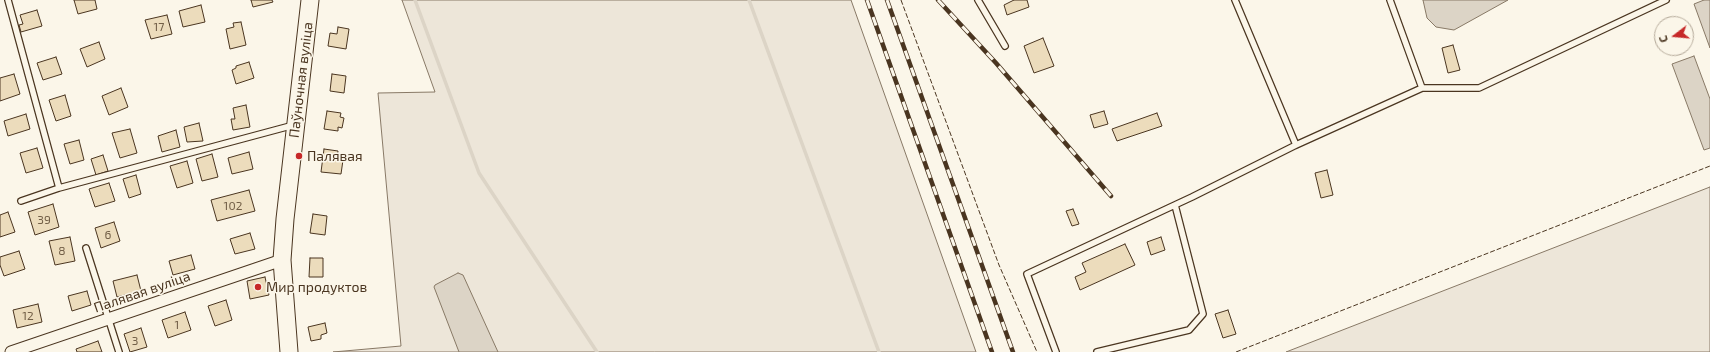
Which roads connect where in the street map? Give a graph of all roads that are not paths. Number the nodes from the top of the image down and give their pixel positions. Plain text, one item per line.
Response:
1 (8, 0) edge
2 (310, 0) edge
3 (978, 0) edge
4 (1235, 0) edge
5 (1390, 0) edge
6 (1666, 0) edge
7 (1005, 46) dead end
8 (1422, 88) junction
9 (296, 124) junction
10 (1296, 145) junction
11 (59, 188) junction
12 (21, 201) dead end
13 (1175, 205) junction
14 (86, 248) dead end
15 (282, 260) junction
16 (109, 319) junction
17 (11, 352) edge
18 (119, 352) edge
19 (289, 352) edge
20 (1056, 352) edge
21 (1097, 352) edge

1 - 11 lane
2 - 9 main road, Паўночная вуліца
3 - 7 lane
4 - 10 lane
5 - 8 lane
6 - 8 lane
8 - 10 lane
9 - 11 lane
9 - 15 main road, Паўночная вуліца
10 - 13 lane
11 - 12 lane
13 - 20 lane
13 - 21 lane
14 - 16 lane
15 - 16 street, Палявая вуліца
15 - 19 main road, Паўночная вуліца
16 - 17 street, Палявая вуліца
16 - 18 lane

